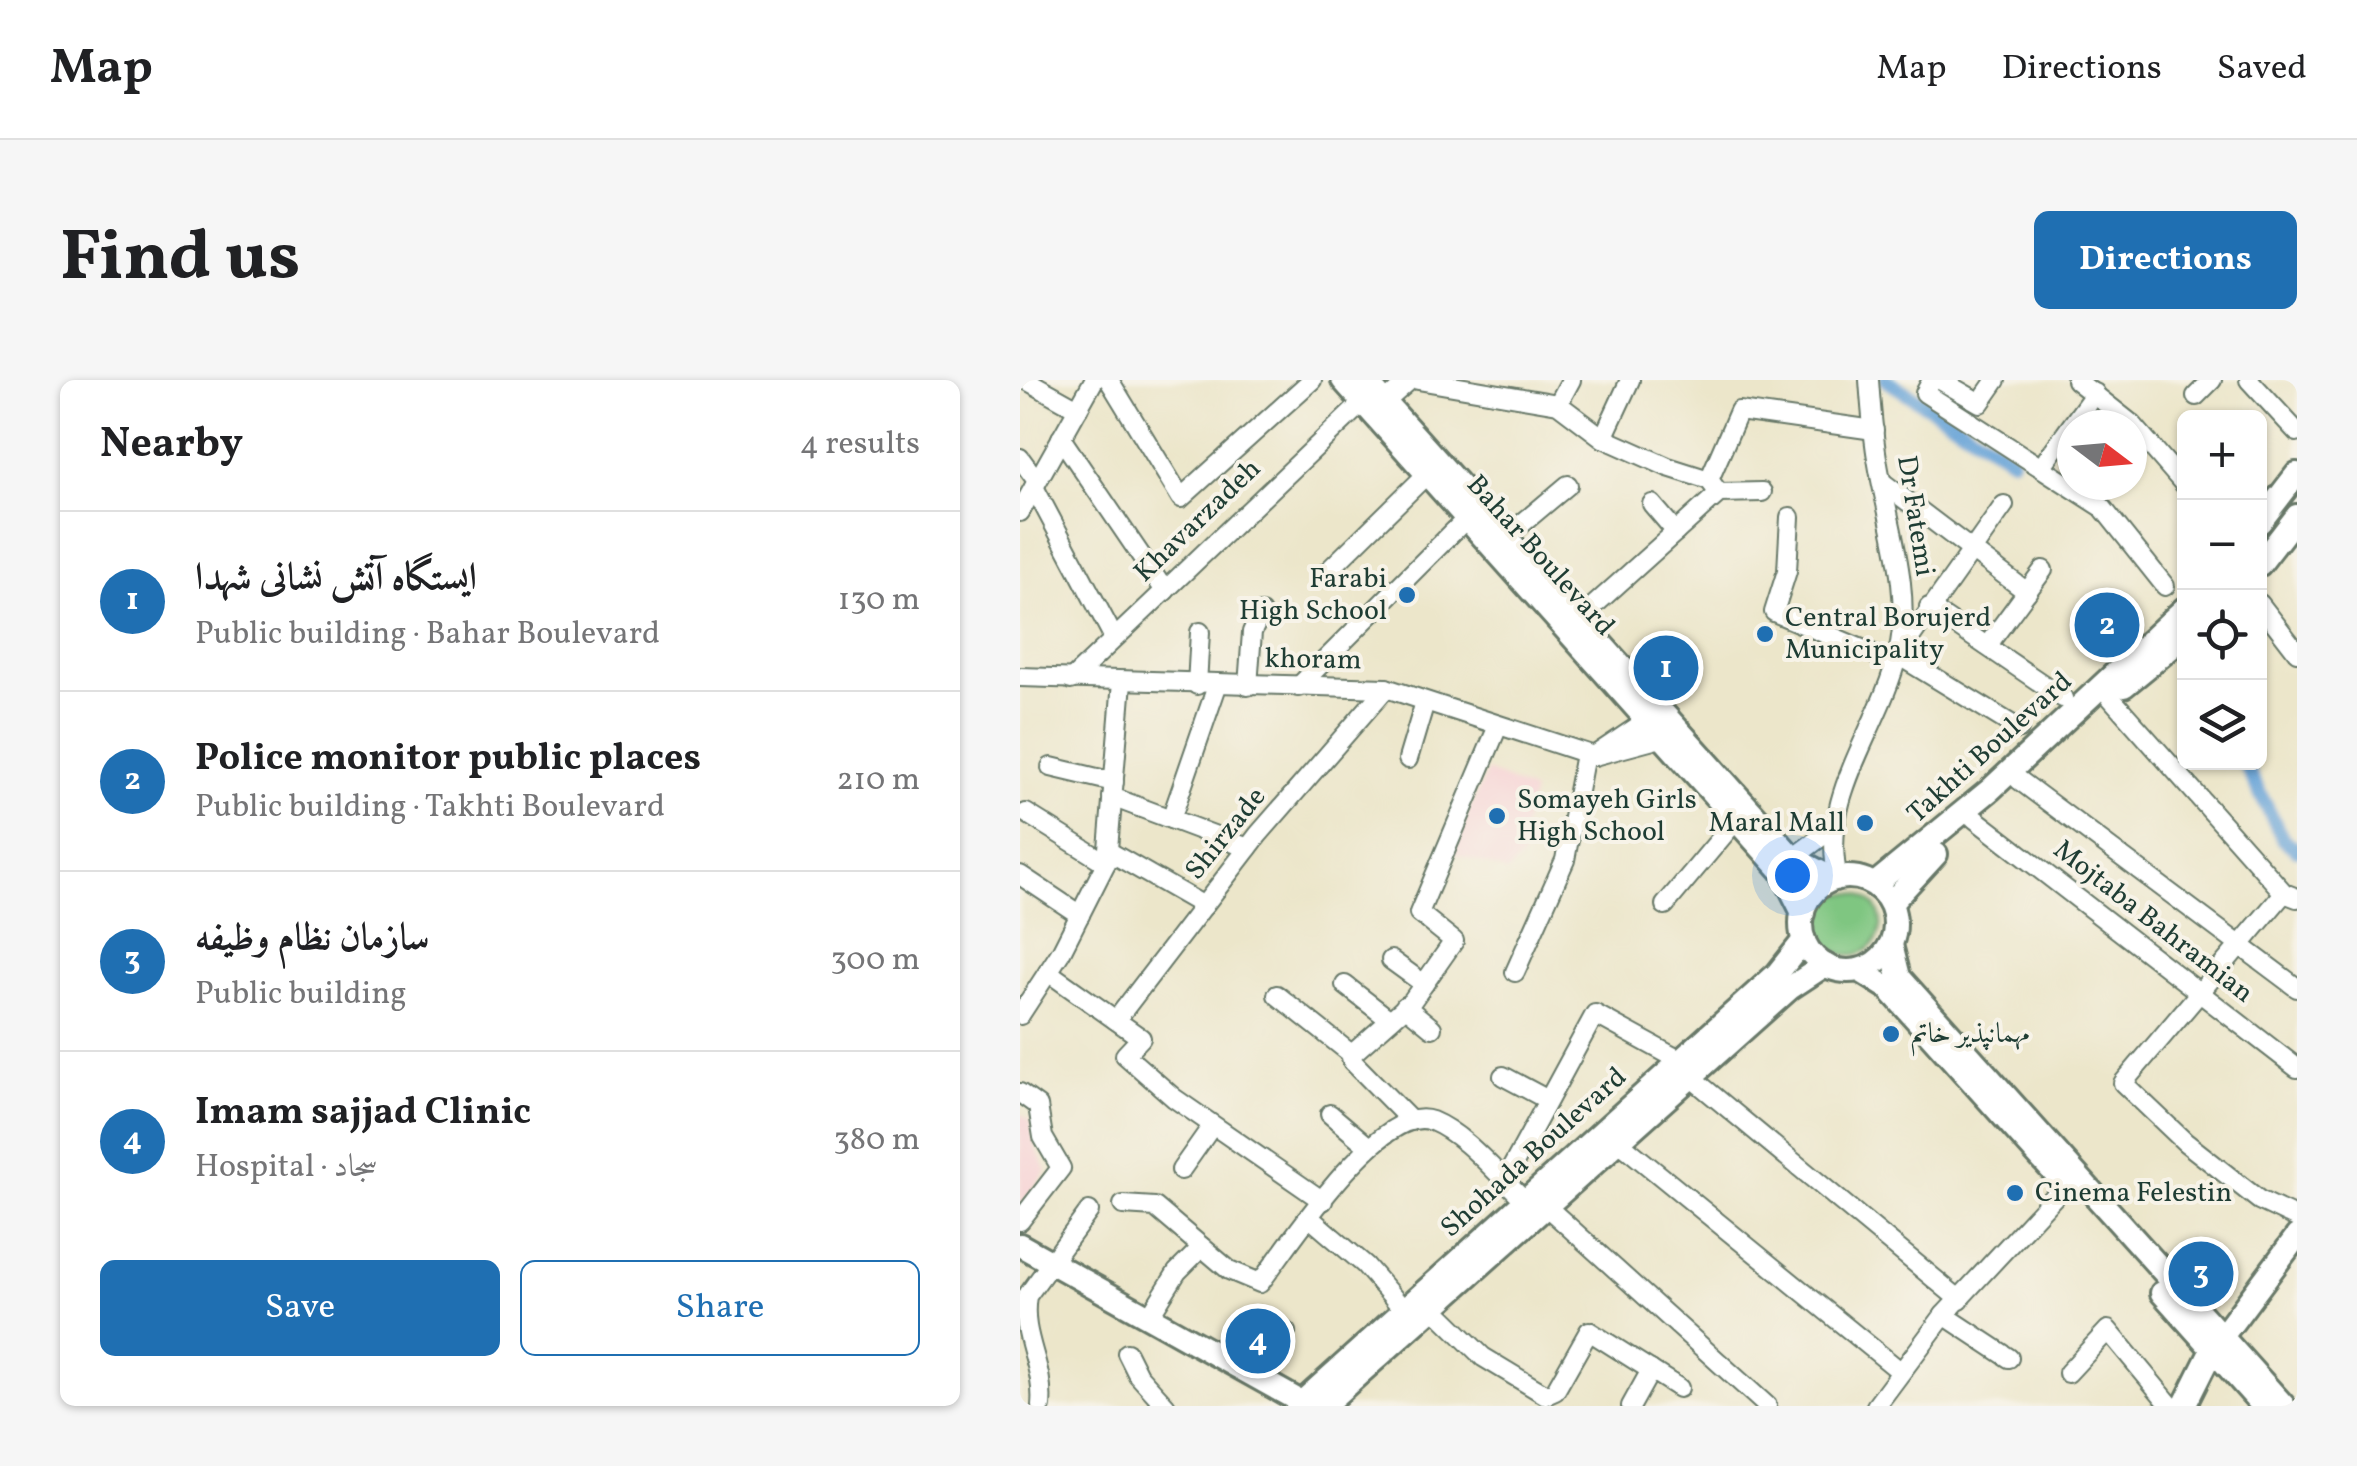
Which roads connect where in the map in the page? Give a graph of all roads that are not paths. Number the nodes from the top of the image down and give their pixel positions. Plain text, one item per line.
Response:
1 (1026, 380) edge
2 (1094, 380) edge
3 (1109, 380) edge
4 (1312, 380) edge
5 (1343, 380) edge
6 (1410, 380) edge
7 (1418, 380) edge
8 (1572, 380) edge
9 (1630, 380) edge
10 (1869, 380) edge
11 (1932, 380) edge
12 (1940, 380) edge
13 (1996, 380) edge
14 (2076, 380) edge
15 (2212, 380) edge
16 (2250, 380) edge
17 (2095, 393) junction
18 (1371, 395) edge
19 (2196, 396) dead end
20 (1558, 404) junction
21 (1078, 409) junction
22 (1874, 430) junction
23 (2297, 432) edge
24 (1062, 438) junction
25 (1603, 438) junction
26 (1020, 458) edge
27 (2047, 460) dead end
28 (1427, 474) junction
29 (2297, 474) edge
30 (2177, 476) edge
31 (1882, 482) junction
32 (1036, 484) junction
33 (1568, 484) dead end
34 (1714, 486) junction
35 (1762, 492) dead end
36 (1652, 504) dead end
37 (2004, 504) dead end
38 (1021, 506) edge
39 (2267, 513) edge
40 (2297, 516) edge
41 (1790, 517) dead end
42 (1466, 518) junction
43 (1676, 532) junction
44 (1506, 538) junction
45 (1970, 549) junction
46 (2267, 555) edge
47 (2043, 570) dead end
48 (1325, 574) dead end
49 (2165, 586) dead end
50 (1164, 591) junction
51 (2027, 592) junction
52 (1930, 608) junction
53 (1261, 613) dead end
54 (2267, 613) edge
55 (2177, 616) edge
56 (1579, 618) junction
57 (1200, 632) dead end
58 (1114, 638) junction
59 (2177, 643) edge
60 (1987, 646) junction
61 (2297, 652) edge
62 (1897, 660) junction
63 (1020, 678) edge
64 (1070, 680) junction
65 (1122, 682) junction
66 (1197, 685) junction
67 (1217, 686) junction
68 (1248, 686) junction
69 (1298, 687) junction
70 (1386, 688) junction
71 (2110, 697) junction
72 (2063, 698) dead end
73 (1426, 702) junction
74 (1498, 726) junction
75 (1653, 729) junction
76 (2019, 729) dead end
77 (1590, 755) junction
78 (1408, 759) dead end
79 (1050, 767) dead end
80 (2019, 780) junction
81 (1113, 790) junction
82 (1026, 813) dead end
83 (1171, 819) junction
84 (1975, 819) junction
85 (1737, 820) junction
86 (1833, 828) junction
87 (1248, 848) junction
88 (1107, 857) junction
89 (1794, 858) junction
90 (1020, 875) edge
91 (1836, 879) junction
92 (1874, 884) junction
93 (2291, 896) edge
94 (1891, 903) junction
95 (1665, 905) dead end
96 (1204, 906) junction
97 (1803, 913) junction
98 (1080, 915) junction
99 (1804, 940) junction
100 (2239, 944) junction
101 (1891, 945) junction
102 (1391, 960) dead end
103 (1824, 965) junction
104 (1859, 970) junction
105 (1048, 972) junction
106 (1515, 972) dead end
107 (1424, 984) junction
108 (1344, 985) dead end
109 (2297, 988) edge
110 (2198, 992) junction
111 (1277, 995) dead end
112 (1406, 1006) junction
113 (1020, 1015) edge
114 (1116, 1020) junction
115 (1390, 1020) junction
116 (1432, 1028) dead end
117 (1351, 1055) junction
118 (2297, 1068) edge
119 (1687, 1070) junction
120 (1503, 1076) dead end
121 (1020, 1093) edge
122 (1548, 1100) junction
123 (1330, 1114) dead end
124 (1411, 1121) junction
125 (1212, 1126) junction
126 (1619, 1142) junction
127 (1369, 1147) junction
128 (1181, 1170) dead end
129 (1504, 1182) junction
130 (2065, 1185) junction
131 (1323, 1201) junction
132 (1536, 1204) junction
133 (1123, 1205) dead end
134 (1089, 1211) dead end
135 (1310, 1218) junction
136 (2297, 1218) edge
137 (1020, 1221) edge
138 (2297, 1236) edge
139 (1020, 1245) edge
140 (1202, 1247) junction
141 (2297, 1261) edge
142 (1050, 1262) junction
143 (1960, 1300) junction
144 (1433, 1308) junction
145 (1404, 1310) junction
146 (1944, 1315) junction
147 (1149, 1317) junction
148 (1021, 1326) edge
149 (1286, 1332) dead end
150 (2221, 1348) junction
151 (1127, 1353) dead end
152 (2010, 1358) dead end
153 (1651, 1370) junction
154 (1246, 1371) junction
155 (1900, 1371) junction
156 (2068, 1373) dead end
157 (1679, 1388) dead end
158 (1306, 1405) edge
159 (1764, 1405) edge
160 (1041, 1406) edge
161 (1166, 1406) edge
162 (1631, 1406) edge
163 (1876, 1406) edge
164 (2171, 1406) edge
165 (2184, 1406) edge
166 (2198, 1406) edge
167 (2263, 1406) edge
168 (2284, 1406) edge

1 - 21 street
2 - 21 street
3 - 4 street
5 - 18 main road, Bahar Boulevard
6 - 18 street, Khavarzadeh
7 - 20 street
8 - 20 street
9 - 25 street
10 - 22 street, Dr Fatemi
11 - 49 street
12 - 13 street
14 - 17 street
15 - 19 street
16 - 23 street
17 - 27 street
17 - 30 street
18 - 28 main road, Bahar Boulevard
18 - 44 main road, Bahar Boulevard
18 - 50 street, Khavarzadeh
20 - 25 street
21 - 24 street
22 - 31 street, Dr Fatemi
22 - 34 street
24 - 32 street
24 - 50 street
25 - 34 street
26 - 32 street
28 - 42 main road, Bahar Boulevard
28 - 48 street
29 - 39 main road
31 - 45 street
31 - 62 street, Dr Fatemi
32 - 38 street
32 - 58 street
33 - 44 street
34 - 35 street
34 - 43 street
36 - 43 street
37 - 45 street
40 - 46 main road
41 - 62 street
42 - 69 street
42 - 75 main road, Bahar Boulevard
43 - 56 street
44 - 56 main road, Bahar Boulevard
45 - 51 street
45 - 52 street
47 - 51 street
50 - 58 street, Khavarzadeh
51 - 60 street
52 - 60 street
52 - 62 street
53 - 68 street
54 - 61 street
55 - 92 main road, Takhti Boulevard
56 - 89 main road, Bahar Boulevard
57 - 66 street
58 - 64 street, Khavarzadeh
59 - 71 main road, Takhti Boulevard
60 - 72 street
62 - 76 street
62 - 86 street, Dr Fatemi
63 - 64 street, khoram
64 - 65 street, khoram
65 - 66 street, khoram
65 - 81 street
66 - 67 street, khoram
67 - 68 street, khoram
67 - 83 street
68 - 69 street, khoram
69 - 70 street, khoram
70 - 73 street, khoram
70 - 87 street, Shirzade
71 - 80 main road, Takhti Boulevard
71 - 93 street
73 - 74 street, khoram
73 - 78 street
74 - 77 street, khoram
74 - 107 street
75 - 77 street
75 - 85 main road, Bahar Boulevard
77 - 106 street
79 - 81 street
80 - 84 main road, Takhti Boulevard
80 - 100 street
81 - 83 street
81 - 88 street
82 - 88 street
83 - 87 street
84 - 94 main road, Takhti Boulevard
84 - 110 street, Mojtaba Bahramian
85 - 95 street
85 - 97 main road, Bahar Boulevard
86 - 89 street
86 - 91 street
87 - 96 street, Shirzade
88 - 96 street
88 - 98 street
89 - 91 main road, Bahar Boulevard
90 - 98 street
91 - 92 main road
91 - 97 main road
92 - 94 main road
93 - 100 street
94 - 101 main road
96 - 114 street, Shirzade
97 - 99 main road
98 - 105 street
99 - 103 main road
99 - 119 main road, Shohada Boulevard
100 - 109 street
100 - 110 street
101 - 104 main road
101 - 150 main road
102 - 107 street
103 - 104 main road
103 - 119 main road, Shohada Boulevard
104 - 130 main road
105 - 113 street
105 - 114 street
107 - 112 street
108 - 115 street
110 - 118 street, Mojtaba Bahramian
110 - 136 street
111 - 117 street
112 - 115 street
112 - 116 street
114 - 125 street
115 - 117 street
117 - 124 street
119 - 122 street
119 - 126 main road, Shohada Boulevard
119 - 132 main road, Shohada Boulevard
119 - 143 street
120 - 122 street
121 - 137 street
122 - 129 street
123 - 127 street
124 - 127 street
124 - 129 street
125 - 128 street
125 - 131 street
126 - 132 main road, Shohada Boulevard
126 - 155 street
127 - 131 street
129 - 132 street
130 - 143 street
130 - 150 main road
131 - 135 street
132 - 144 main road, Shohada Boulevard
132 - 145 main road, Shohada Boulevard
132 - 159 street
133 - 140 street
134 - 142 street
135 - 140 street
135 - 145 street
138 - 150 main road
139 - 142 main road
140 - 147 street
141 - 150 main road
142 - 147 main road
142 - 148 street
143 - 146 street
144 - 153 street
144 - 158 main road, Shohada Boulevard
145 - 158 main road, Shohada Boulevard
146 - 152 street
146 - 155 street
147 - 154 main road
148 - 160 street
149 - 154 street
150 - 165 main road
150 - 166 main road
150 - 167 main road
150 - 168 main road
151 - 161 street
153 - 157 street
153 - 162 street
154 - 158 main road
155 - 163 street
156 - 164 street

